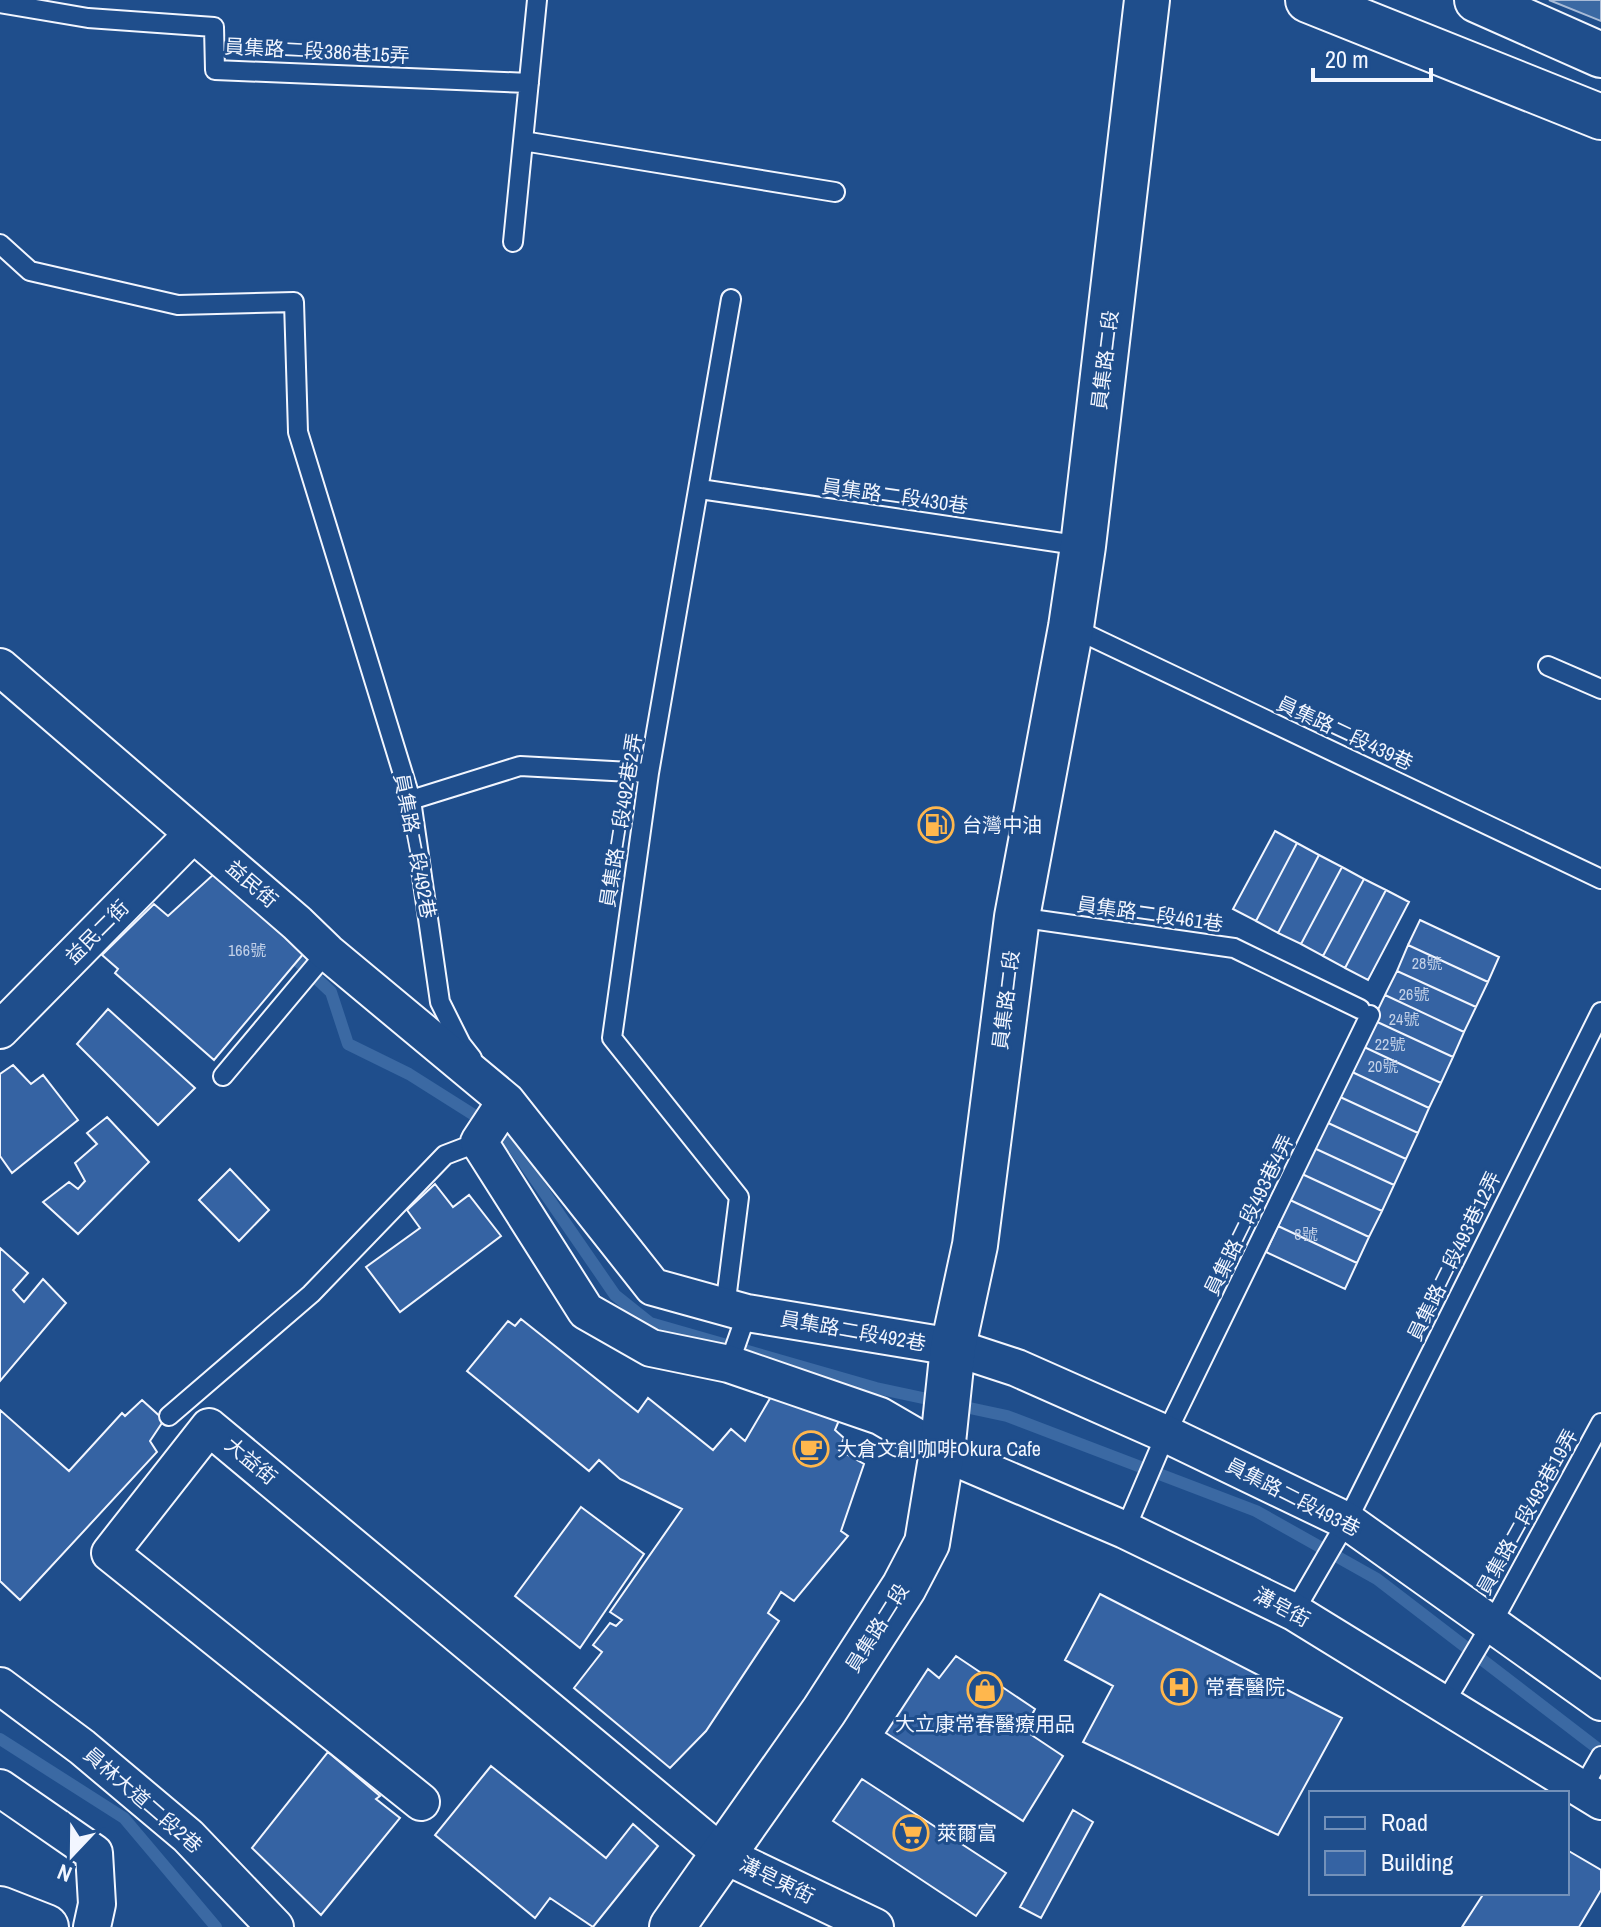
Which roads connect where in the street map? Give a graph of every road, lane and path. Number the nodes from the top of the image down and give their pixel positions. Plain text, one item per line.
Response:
1 (537, 0) edge
2 (1147, 0) edge
3 (1308, 0) edge
4 (1477, 0) edge
5 (0, 3) edge
6 (1601, 55) edge
7 (529, 83) junction
8 (1601, 117) edge
9 (523, 141) junction
10 (835, 192) dead end
11 (513, 242) dead end
12 (0, 244) edge
13 (731, 299) dead end
14 (700, 489) junction
15 (1083, 546) junction
16 (1071, 627) junction
17 (1548, 666) dead end
18 (0, 667) edge
19 (1601, 689) edge
20 (649, 773) junction
21 (411, 800) junction
22 (193, 834) junction
23 (1601, 879) edge
24 (1017, 917) junction
25 (327, 952) junction
26 (1365, 1012) joint
27 (1601, 1012) edge
28 (0, 1030) edge
29 (223, 1076) dead end
30 (506, 1101) junction
31 (479, 1142) junction
32 (736, 1310) junction
33 (953, 1347) junction
34 (729, 1364) junction
35 (169, 1416) dead end
36 (1601, 1423) edge
37 (1166, 1434) junction
38 (942, 1452) junction
39 (1347, 1521) junction
40 (1125, 1530) junction
41 (1294, 1612) junction
42 (1492, 1623) junction
43 (0, 1686) edge
44 (1601, 1702) edge
45 (1444, 1704) junction
46 (1601, 1756) edge
47 (0, 1788) edge
48 (1591, 1795) edge
49 (421, 1802) dead end
50 (722, 1854) junction
51 (0, 1909) edge
52 (46, 1927) edge
53 (92, 1927) edge
54 (275, 1927) edge
55 (672, 1927) edge
56 (875, 1927) edge

1 - 7 lane
2 - 15 main road, 員集路二段
3 - 8 main road
4 - 6 main road
5 - 7 lane, 員集路二段386巷15弄
7 - 9 lane
9 - 10 lane
9 - 11 lane
12 - 21 lane, 員集路二段492巷
13 - 14 lane, 員集路二段492巷2弄
14 - 15 lane, 員集路二段430巷
14 - 20 lane, 員集路二段492巷2弄
15 - 16 main road, 員集路二段
16 - 23 lane, 員集路二段439巷
16 - 24 main road, 員集路二段
17 - 19 lane
18 - 22 street, 益民街
20 - 21 lane
20 - 32 lane, 員集路二段492巷2弄
21 - 30 lane, 員集路二段492巷
22 - 25 street, 益民街
22 - 28 street, 益民二街
24 - 26 lane, 員集路二段461巷
24 - 33 main road, 員集路二段
25 - 29 lane
25 - 30 street, 益民街
26 - 37 lane, 員集路二段493巷4弄
27 - 39 lane, 員集路二段493巷12弄
30 - 31 street
30 - 32 street, 員集路二段492巷
31 - 34 street
31 - 35 lane
32 - 33 street, 員集路二段492巷
32 - 34 lane, 員集路二段492巷2弄
33 - 37 street, 員集路二段493巷
33 - 38 main road, 員集路二段
34 - 38 street
36 - 42 lane, 員集路二段493巷19弄
37 - 39 street, 員集路二段493巷
37 - 40 lane, 員集路二段493巷4弄
38 - 40 street, 溝皂街
38 - 50 main road, 員集路二段
39 - 41 lane, 員集路二段493巷12弄
39 - 42 street, 員集路二段493巷
40 - 41 street, 溝皂街
41 - 45 street, 溝皂街
42 - 44 street, 員集路二段493巷
42 - 45 lane, 員集路二段493巷19弄
43 - 54 street, 員林大道二段2巷
45 - 48 street, 溝皂街
46 - 48 lane
47 - 53 street
49 - 50 street, 大益街
50 - 55 main road, 員集路二段
50 - 56 street, 溝皂東街
51 - 52 main road

